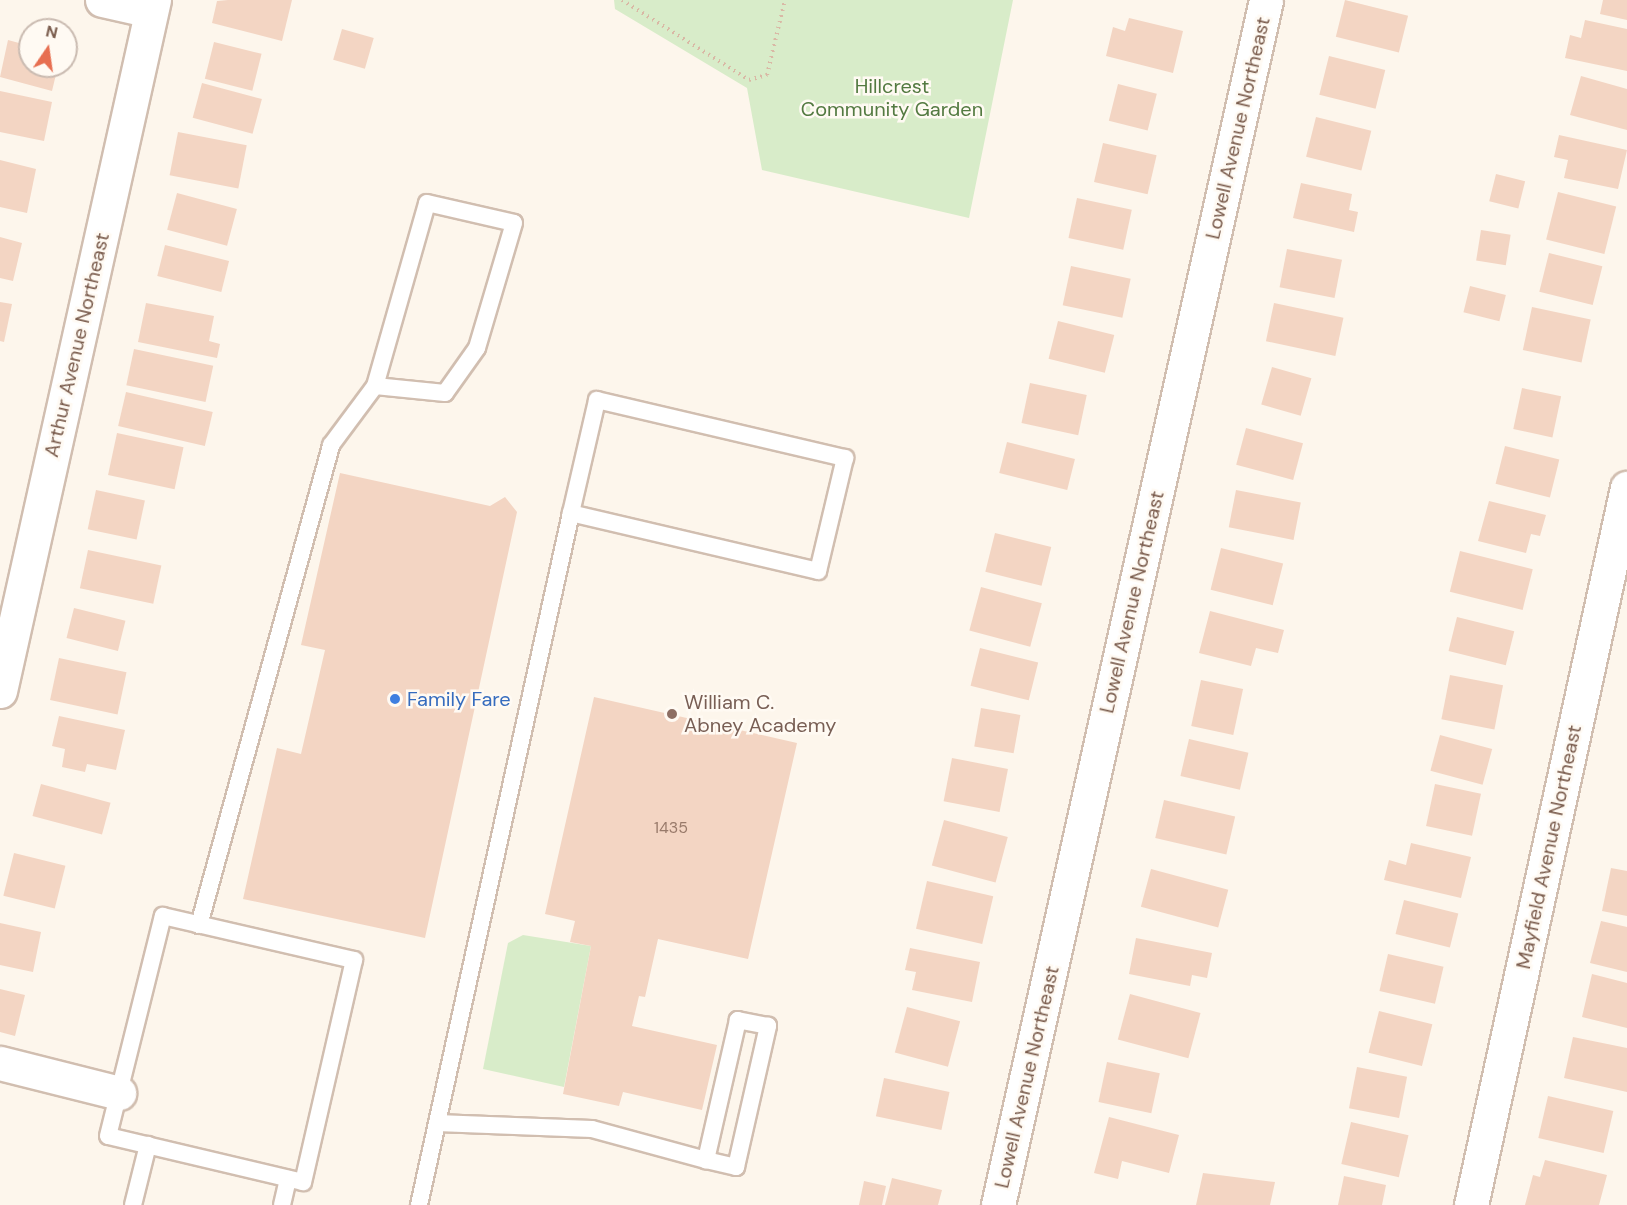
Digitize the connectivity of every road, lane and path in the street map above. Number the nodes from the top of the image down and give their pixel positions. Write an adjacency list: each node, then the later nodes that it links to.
1 (102, 0): 5 (street)
2 (622, 0): 3 (path)
3 (785, 0)
4 (1266, 0): 20 (street, Lowell Avenue Northeast)
5 (153, 6): 9 (street, Arthur Avenue Northeast)
6 (375, 386): 6 (lane); 10 (lane)
7 (1627, 488): 21 (street, Mayfield Avenue Northeast)
8 (571, 513): 8 (lane); 13 (lane)
9 (0, 690)
10 (200, 925): 12 (lane); 16 (lane)
11 (0, 1064): 12 (street)
12 (119, 1093): 14 (lane)
13 (437, 1123): 15 (lane); 19 (lane)
14 (148, 1145): 16 (lane); 17 (lane)
15 (706, 1160): 15 (lane)
16 (288, 1179): 18 (lane)
17 (133, 1205)
18 (282, 1205)
19 (419, 1205)
20 (998, 1205)
21 (1471, 1205)

